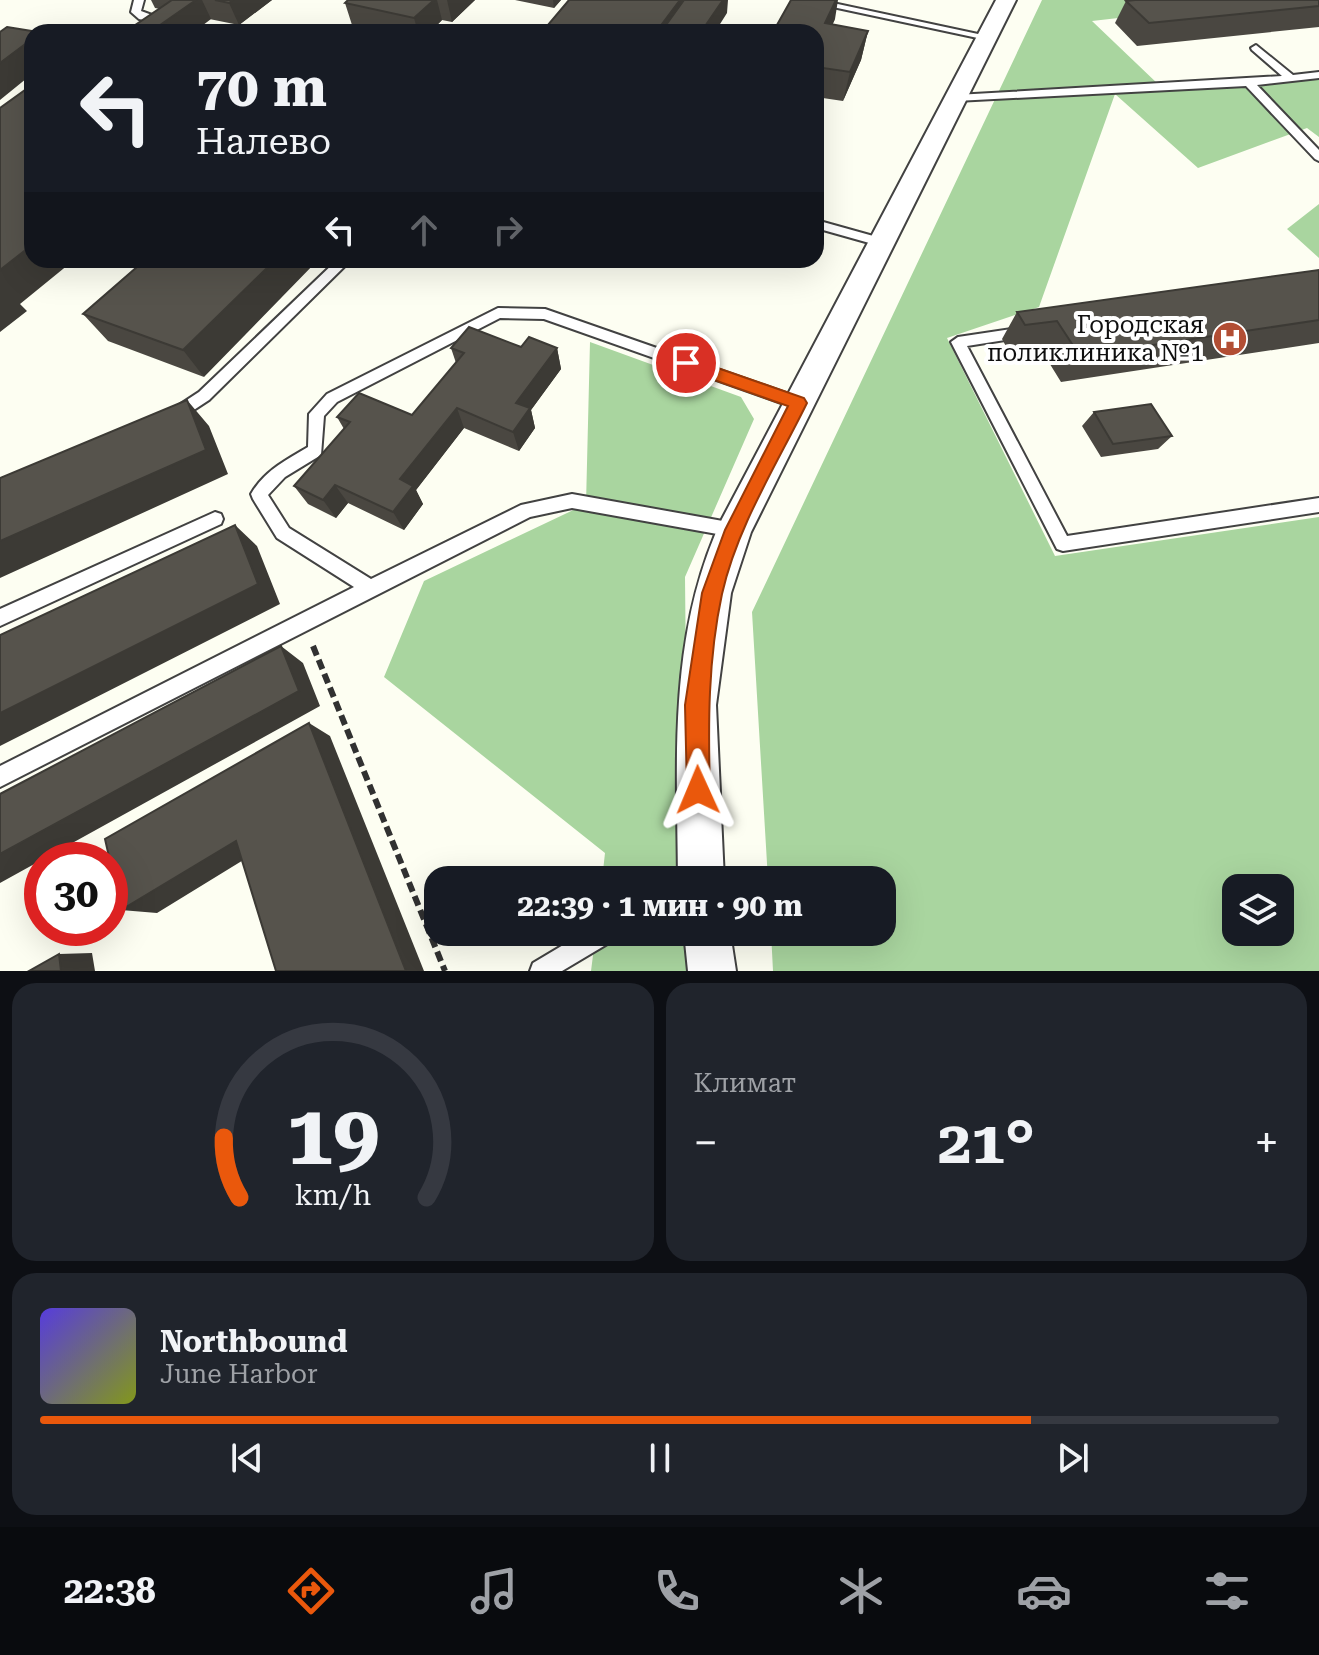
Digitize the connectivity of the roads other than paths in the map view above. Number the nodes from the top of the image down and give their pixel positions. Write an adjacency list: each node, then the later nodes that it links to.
1 (139, 0): 5 (lane)
2 (805, 0): 7 (lane)
3 (1006, 0): 7 (street)
4 (178, 15): 5 (lane)
5 (167, 22): 6 (lane)
6 (164, 24)
7 (987, 37): 12 (street)
8 (1256, 48): 10 (lane)
9 (1319, 75): 10 (lane)
10 (1290, 78): 11 (lane)
11 (1249, 83): 12 (lane); 13 (lane)
12 (956, 98): 15 (street)
13 (1319, 157)
14 (824, 226): 15 (lane)
15 (880, 242): 18 (street)
16 (337, 268): 19 (lane)
17 (1036, 331): 20 (lane)
18 (798, 403): 22 (street); 23 (lane)
19 (156, 425)
20 (1319, 505)
21 (215, 519): 24 (lane)
22 (734, 530): 23 (lane); 26 (street)
23 (370, 588): 25 (lane)
24 (0, 618)
25 (0, 777)
26 (698, 866)
27 (583, 946): 29 (lane)
28 (709, 946): 30 (street)
29 (541, 971)
30 (712, 971)

